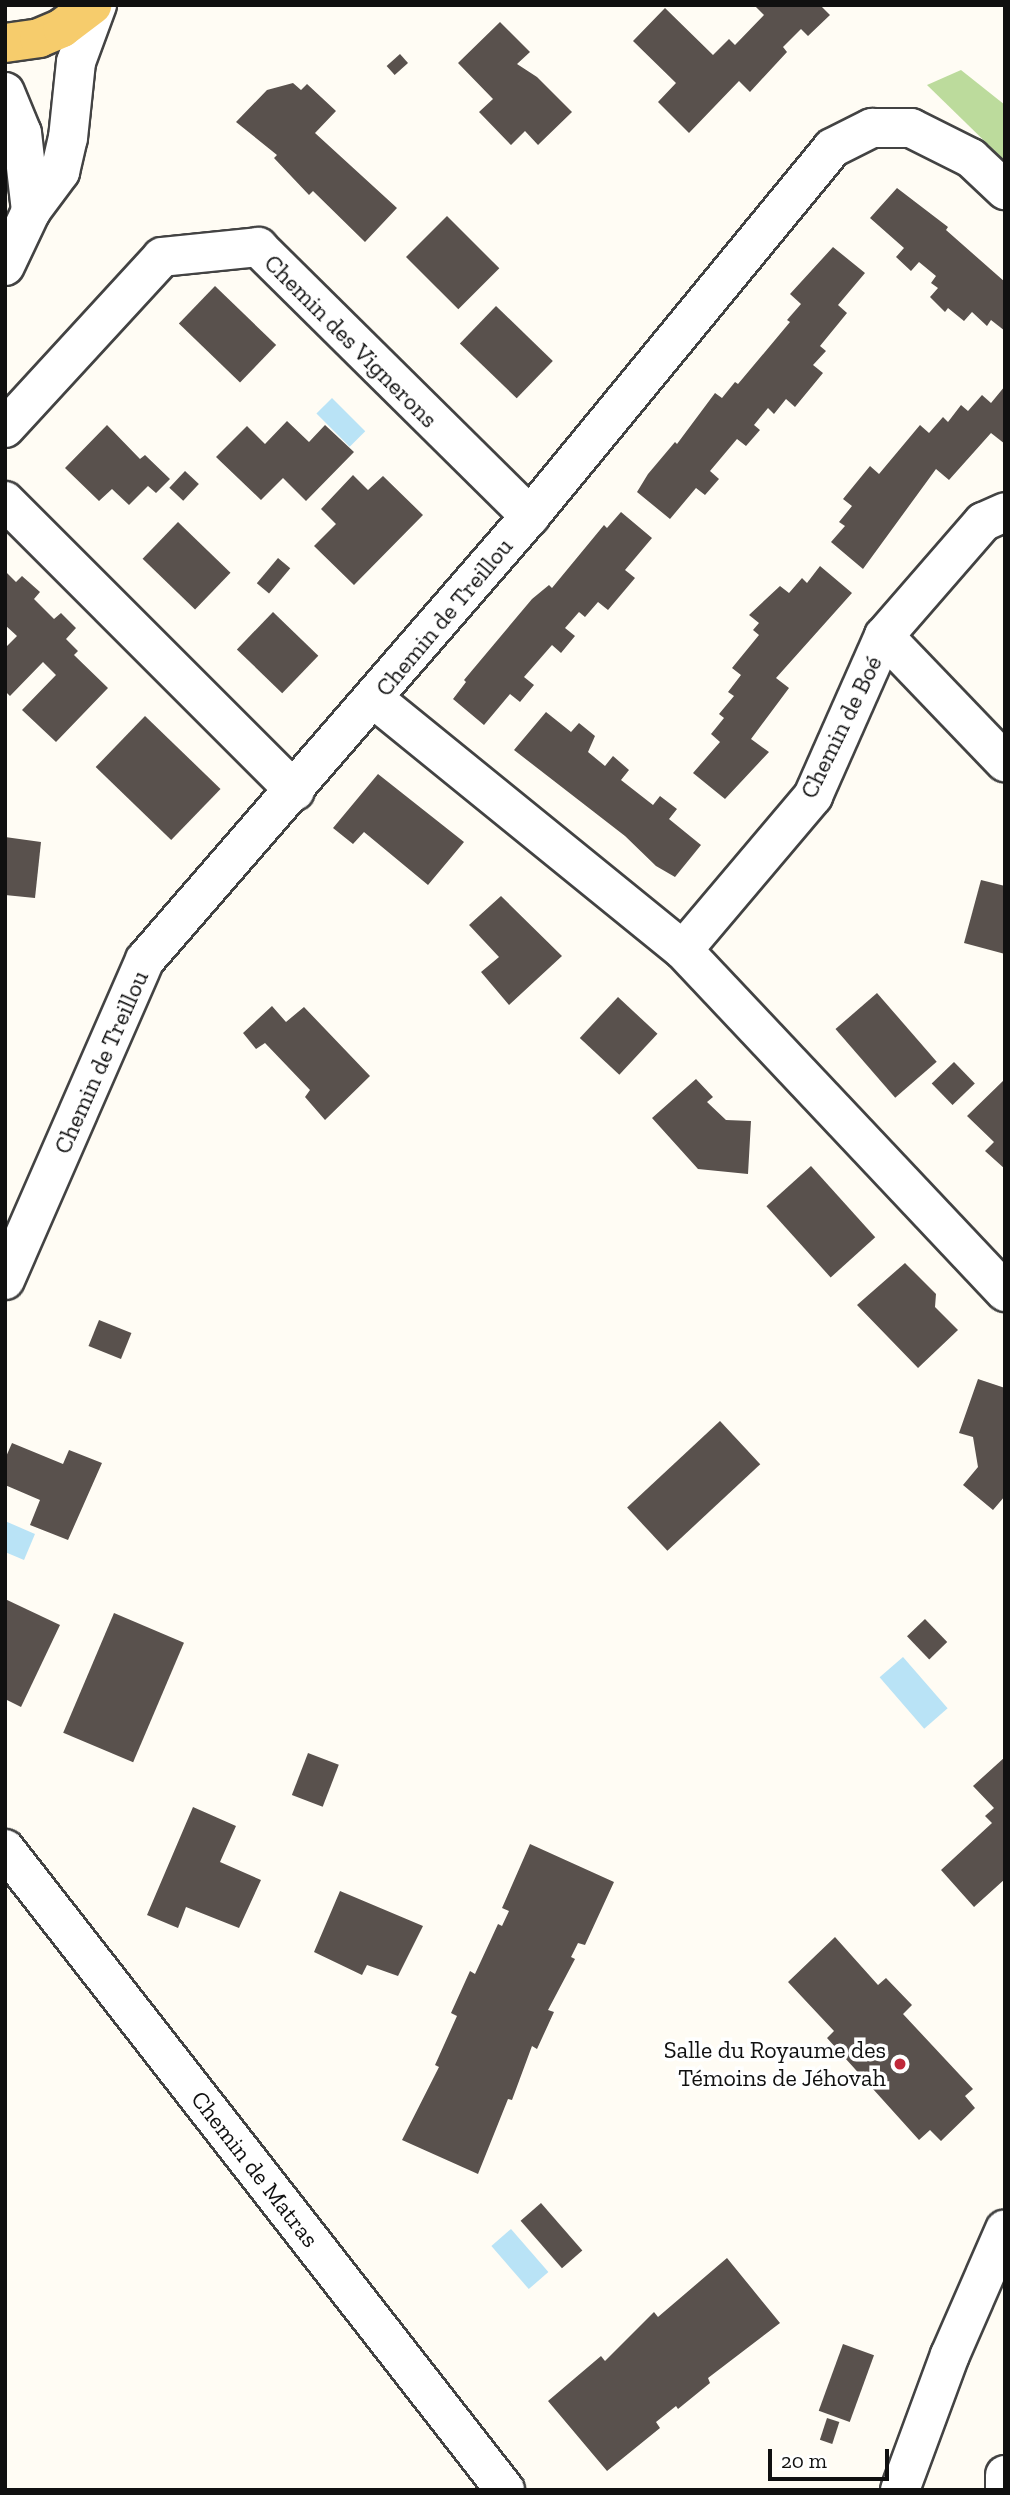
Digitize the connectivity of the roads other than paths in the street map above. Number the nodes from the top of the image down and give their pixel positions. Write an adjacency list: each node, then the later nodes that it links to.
1 (95, 5): 2 (main road); 5 (street)
2 (5, 43)
3 (5, 92): 5 (street)
4 (1005, 190): 10 (street, Chemin de Treillou)
5 (31, 211): 6 (street)
6 (5, 266)
7 (5, 429): 10 (street, Chemin des Vignerons)
8 (5, 501): 14 (street)
9 (1005, 512): 11 (street, Chemin de Boé)
10 (530, 516): 12 (street, Chemin de Treillou)
11 (884, 636): 13 (street); 15 (street, Chemin de Boé)
12 (374, 699): 14 (street, Chemin de Treillou); 15 (street)
13 (1005, 762)
14 (295, 791): 16 (street, Chemin de Treillou)
15 (682, 950): 17 (street)
16 (5, 1280)
17 (1005, 1292)
18 (5, 1849): 21 (street, Chemin de Matras)
19 (1005, 2229): 22 (street)
20 (1005, 2475): 23 (street)
21 (505, 2490)
22 (900, 2490)
23 (1005, 2490)

